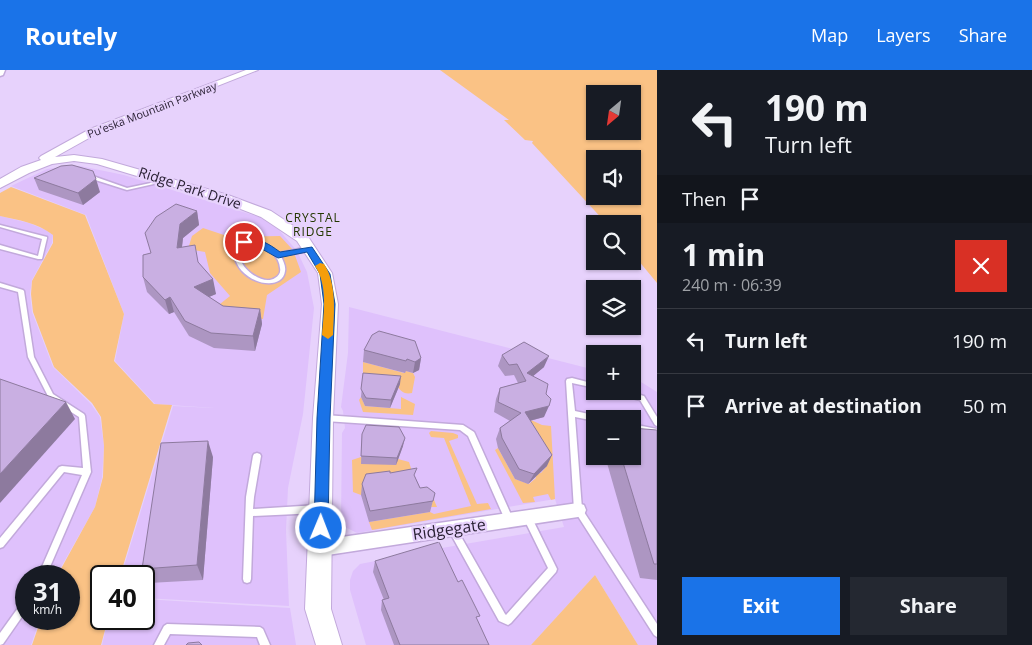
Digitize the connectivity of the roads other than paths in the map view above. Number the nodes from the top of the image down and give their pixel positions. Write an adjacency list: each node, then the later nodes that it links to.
1 (254, 70): 2 (street, Pu'eska Mountain Parkway)
2 (25, 170): 4 (street, Ridge Park Drive); 5 (street)
3 (82, 175): 4 (lane)
4 (166, 181): 8 (street, Ridge Park Drive)
5 (0, 184)
6 (0, 226): 7 (lane)
7 (0, 247)
8 (309, 249): 9 (lane); 15 (street, Ridge Park Drive)
9 (278, 255): 9 (lane)
10 (0, 285): 20 (lane)
11 (586, 384): 13 (lane)
12 (641, 398): 16 (lane)
13 (571, 413): 14 (lane); 22 (lane)
14 (586, 416)
15 (323, 418): 21 (street, Ridge Park Drive); 25 (lane)
16 (657, 423)
17 (641, 429): 18 (lane)
18 (657, 432)
19 (257, 456): 23 (lane)
20 (87, 472): 27 (lane); 29 (lane)
21 (321, 508): 23 (lane); 28 (street, Ridge Park Drive)
22 (578, 510): 24 (street, Ridgegate); 32 (lane)
23 (250, 513): 30 (lane)
24 (528, 518): 25 (street, Ridgegate); 26 (lane)
25 (510, 520): 26 (street, Ridgegate)
26 (452, 529): 28 (street, Ridgegate)
27 (0, 544)
28 (321, 548): 36 (street, Ridge Park Drive)
29 (47, 565)
30 (247, 579)
31 (15, 620): 33 (lane)
32 (657, 632)
33 (0, 641)
34 (159, 645): 35 (lane)
35 (264, 645)
36 (329, 645)

